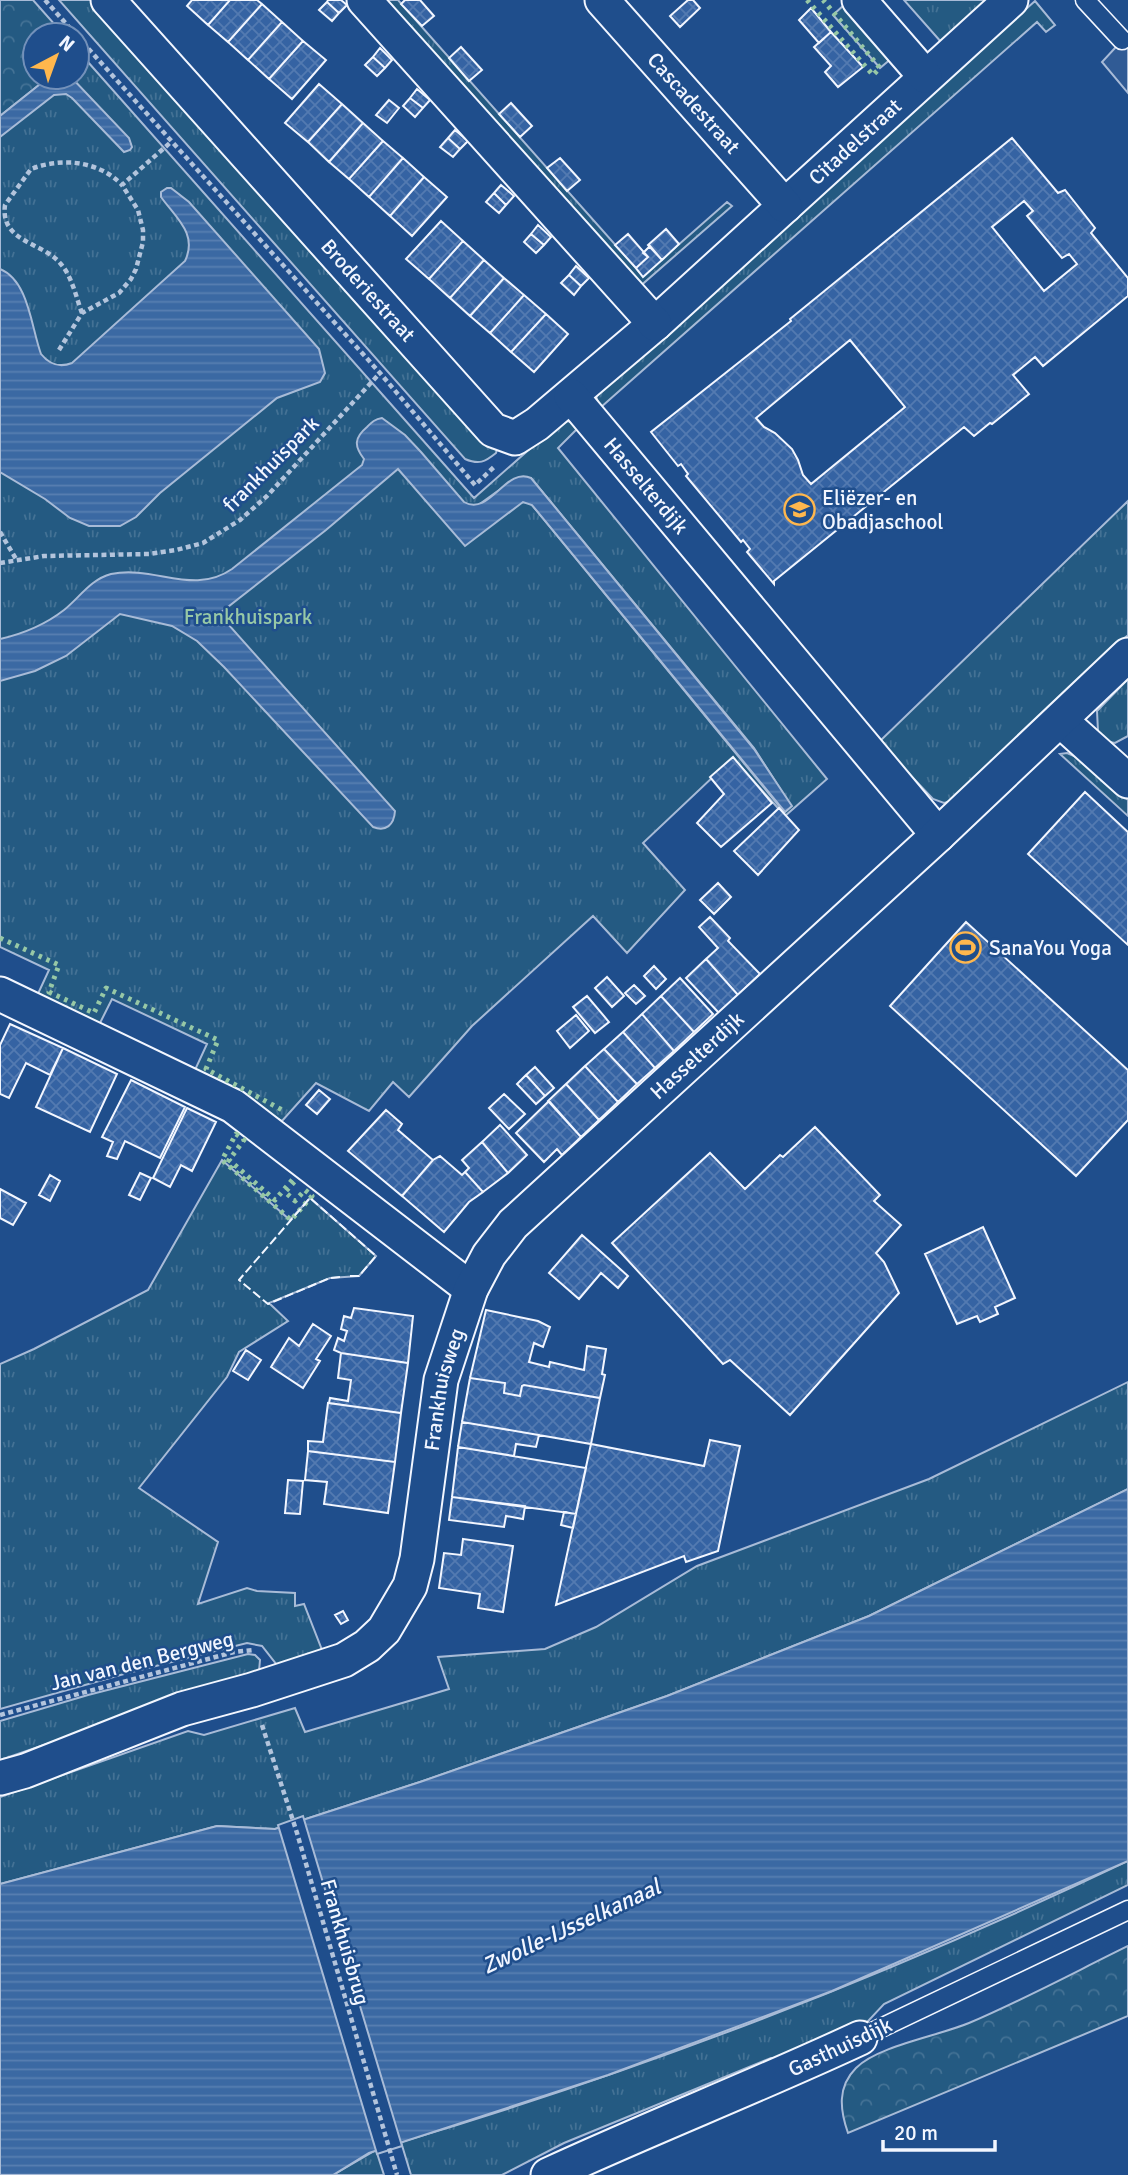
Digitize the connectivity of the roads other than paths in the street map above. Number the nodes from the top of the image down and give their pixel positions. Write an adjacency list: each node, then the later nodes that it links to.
1 (108, 0): 11 (street, Broderiestraat)
2 (364, 0): 10 (street)
3 (602, 0): 9 (street, Cascadestraat)
4 (859, 0): 8 (street)
5 (1011, 0): 8 (street, Citadelstraat)
6 (1085, 0): 7 (lane)
7 (1122, 40)
8 (925, 76): 9 (street, Citadelstraat)
9 (785, 206): 10 (street)
10 (655, 324): 11 (street)
11 (571, 396): 15 (street, Hasselterdijk)
12 (1128, 655): 13 (street, Hasselterdijk)
13 (1060, 720): 14 (street); 15 (street, Hasselterdijk)
14 (1123, 766)
15 (938, 835): 17 (street, Hasselterdijk)
16 (0, 994): 17 (street)
17 (471, 1289): 18 (street, Frankhuisweg)
18 (0, 1778)
19 (1128, 1910): 20 (lane, Gasthuisdijk)
20 (860, 2038): 21 (street, Gasthuisdijk)
21 (548, 2175)

